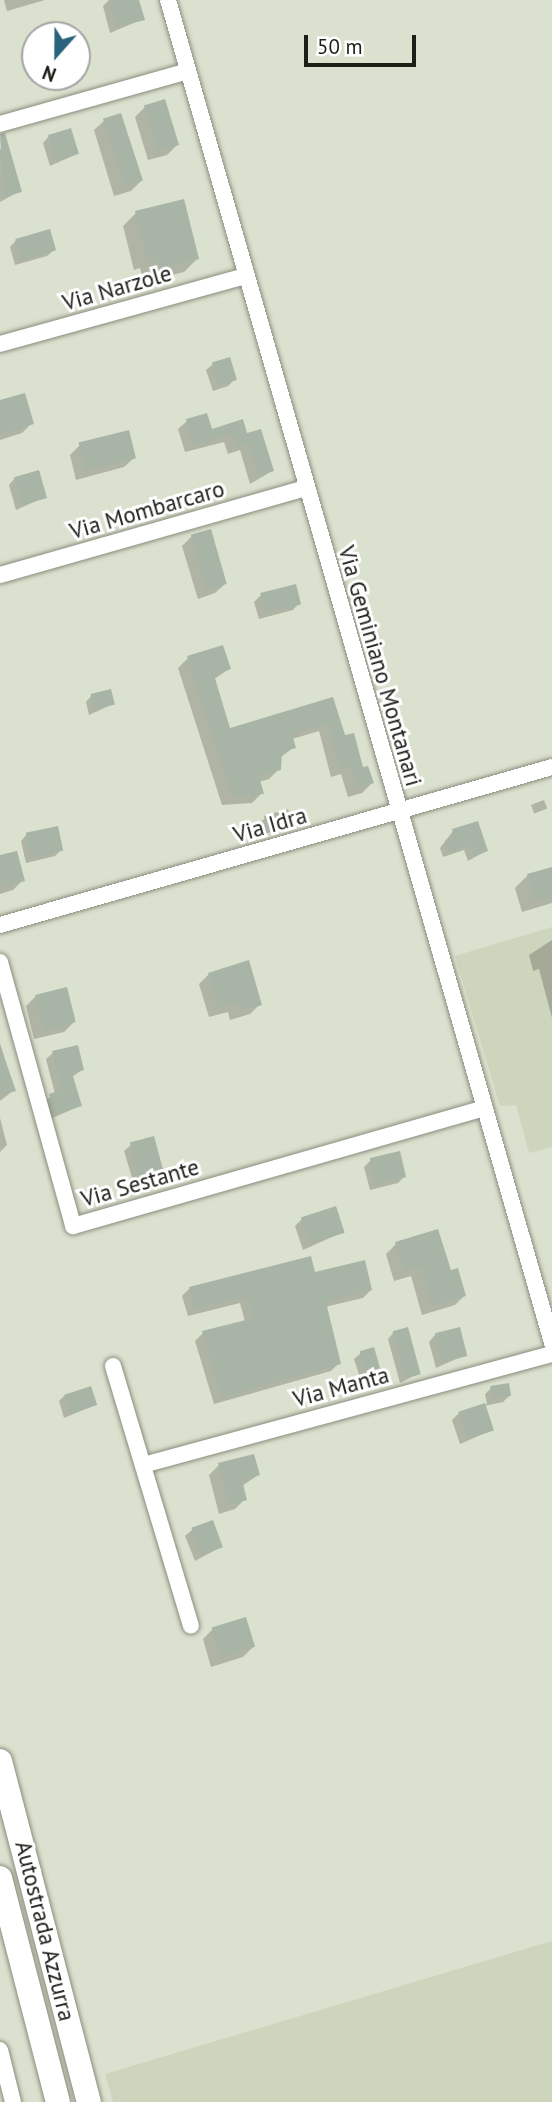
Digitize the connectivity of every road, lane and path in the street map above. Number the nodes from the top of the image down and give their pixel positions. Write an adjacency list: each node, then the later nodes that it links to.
1 (168, 0): 2 (street, Via Geminiano Montanari)
2 (188, 71): 3 (street); 4 (street, Via Geminiano Montanari)
3 (0, 124)
4 (246, 276): 5 (street, Via Narzole); 6 (street, Via Geminiano Montanari)
5 (0, 344)
6 (306, 488): 7 (street, Via Mombarcaro); 9 (street, Via Geminiano Montanari)
7 (0, 575)
8 (552, 767): 9 (street, Via Idra)
9 (398, 811): 10 (street, Via Idra); 12 (street, Via Geminiano Montanari)
10 (0, 925)
11 (0, 962): 12 (street, Via Sestante)
12 (484, 1108): 13 (street, Via Geminiano Montanari)
13 (552, 1343)
14 (552, 1353): 16 (street, Via Manta)
15 (113, 1366): 16 (street)
16 (143, 1465): 17 (street)
17 (191, 1626)
18 (0, 1761): 23 (highway, Autostrada Azzurra)
19 (0, 1878): 22 (highway, Autostrada Azzurra)
20 (0, 2050): 21 (street)
21 (13, 2102)
22 (58, 2102)
23 (89, 2102)

